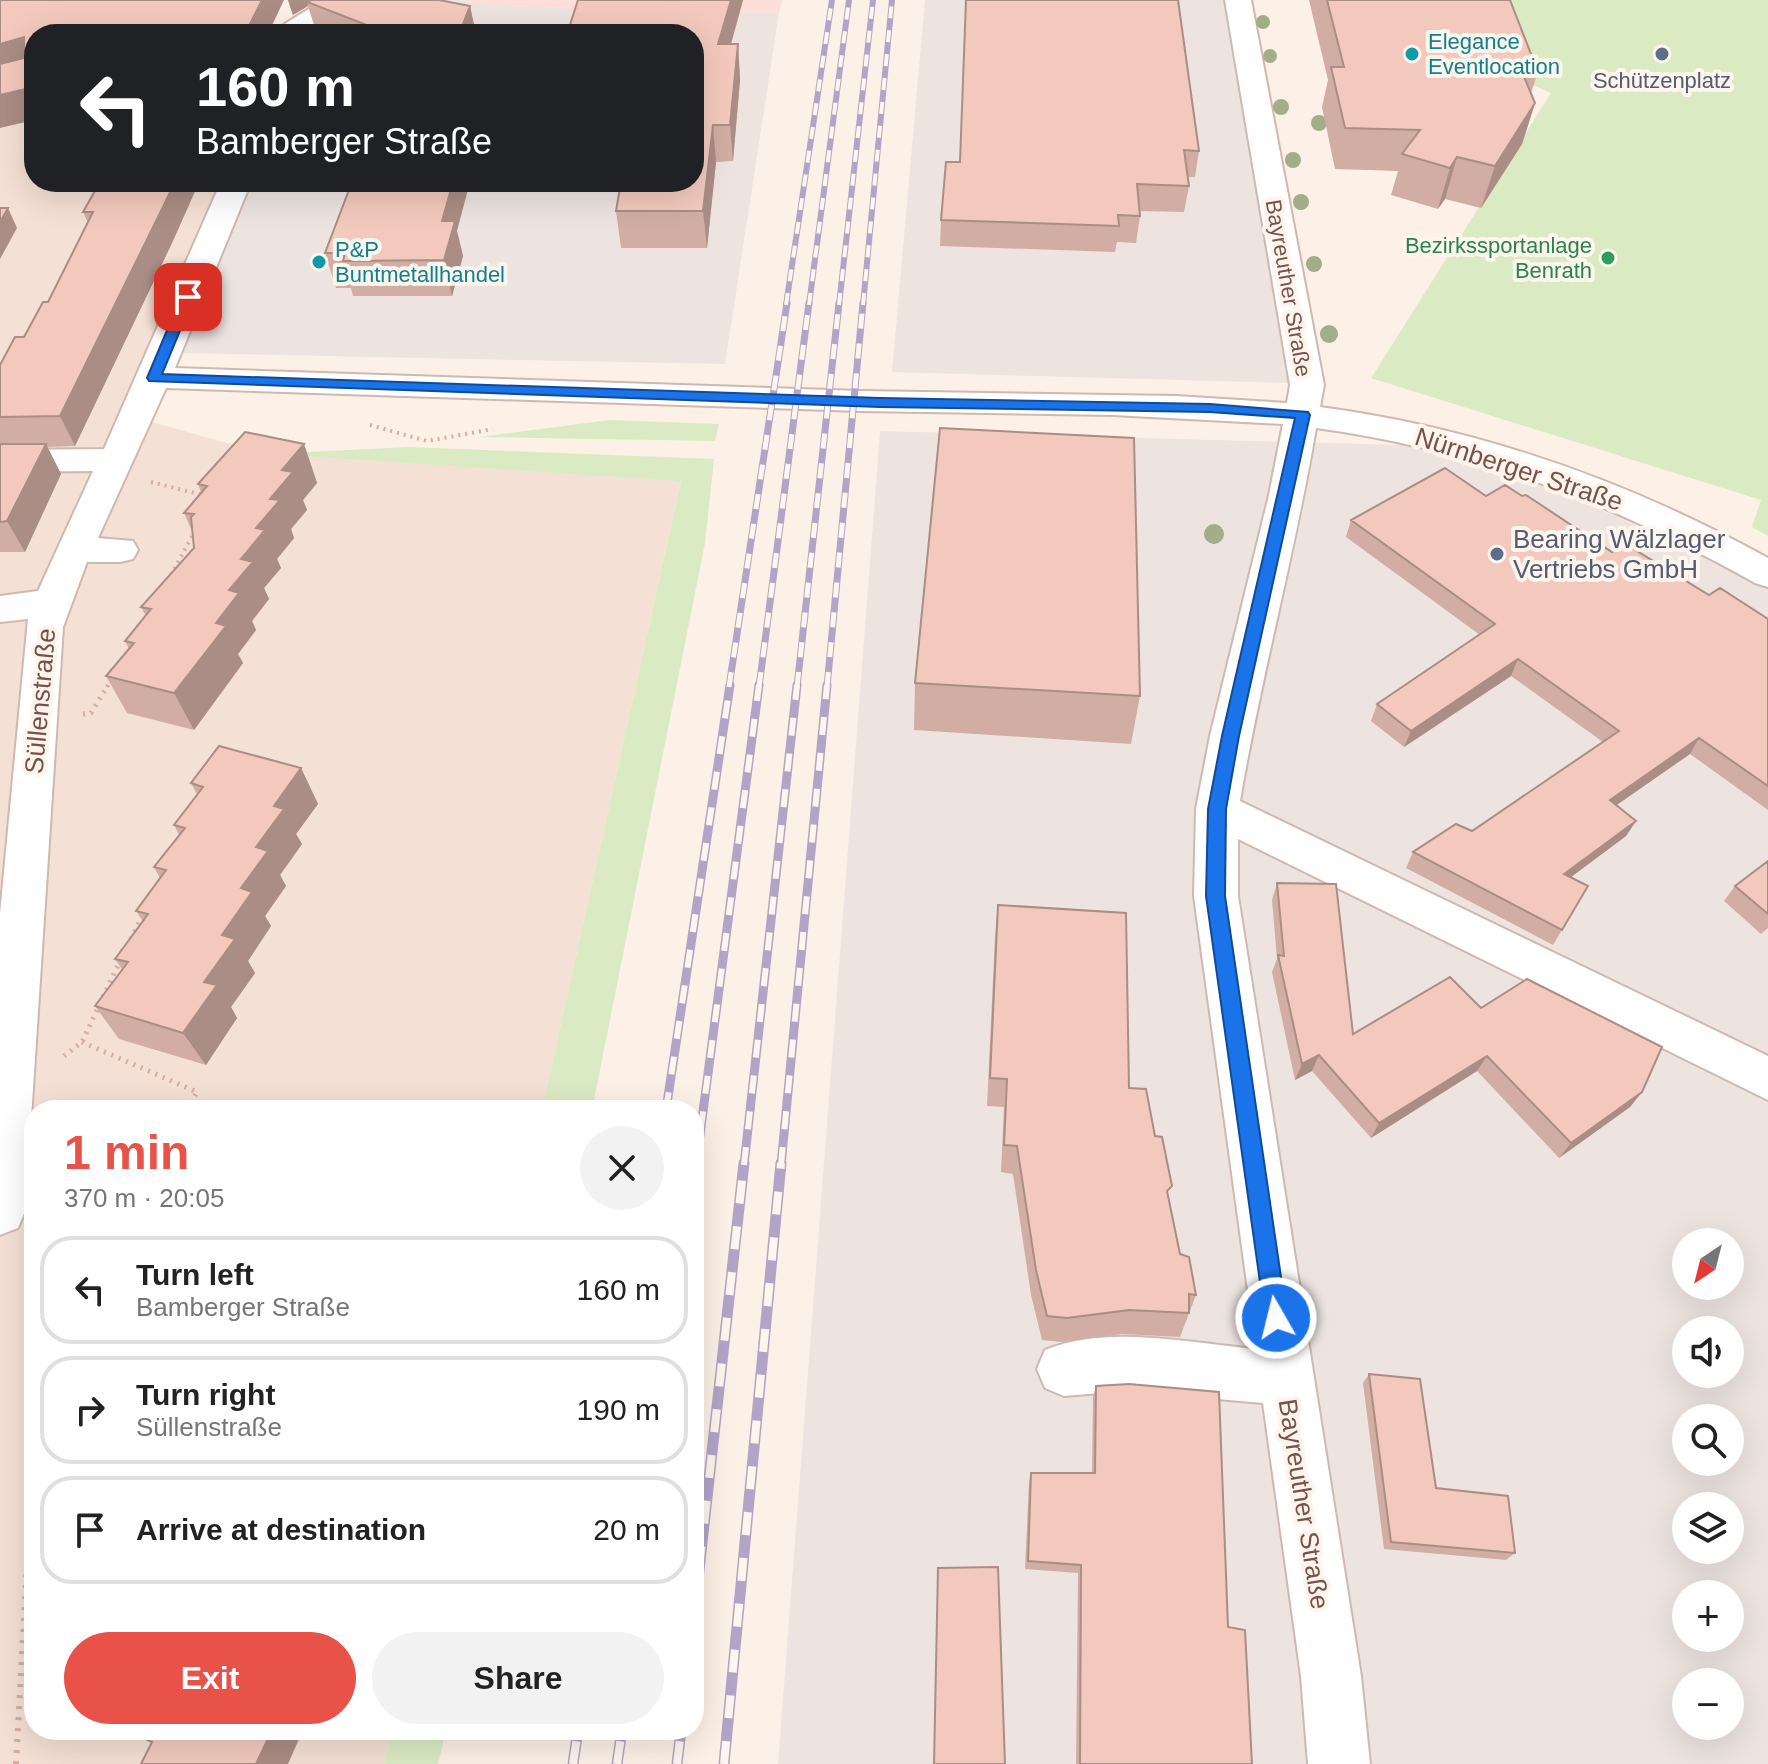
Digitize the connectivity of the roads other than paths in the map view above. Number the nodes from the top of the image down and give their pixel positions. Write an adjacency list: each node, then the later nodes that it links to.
1 (340, 0): 3 (street)
2 (1238, 0): 6 (street, Bayreuther Straße)
3 (307, 24)
4 (232, 192): 5 (street, Süllenstraße)
5 (154, 378): 6 (street, Nürnberger Straße); 8 (street, Süllenstraße)
6 (1303, 415): 11 (street, Nürnberger Straße); 14 (street, Bayreuther Straße)
7 (0, 461): 8 (street)
8 (132, 470): 9 (street, Süllenstraße)
9 (74, 550): 10 (street); 12 (street, Süllenstraße)
10 (120, 550)
11 (1768, 574)
12 (53, 602): 13 (street); 16 (street, Süllenstraße)
13 (0, 609)
14 (1217, 809): 15 (street); 18 (street, Bayreuther Straße)
15 (1768, 1079)
16 (0, 1211)
17 (1064, 1369): 18 (street)
18 (1285, 1378): 19 (street, Bayreuther Straße)
19 (1339, 1764)

